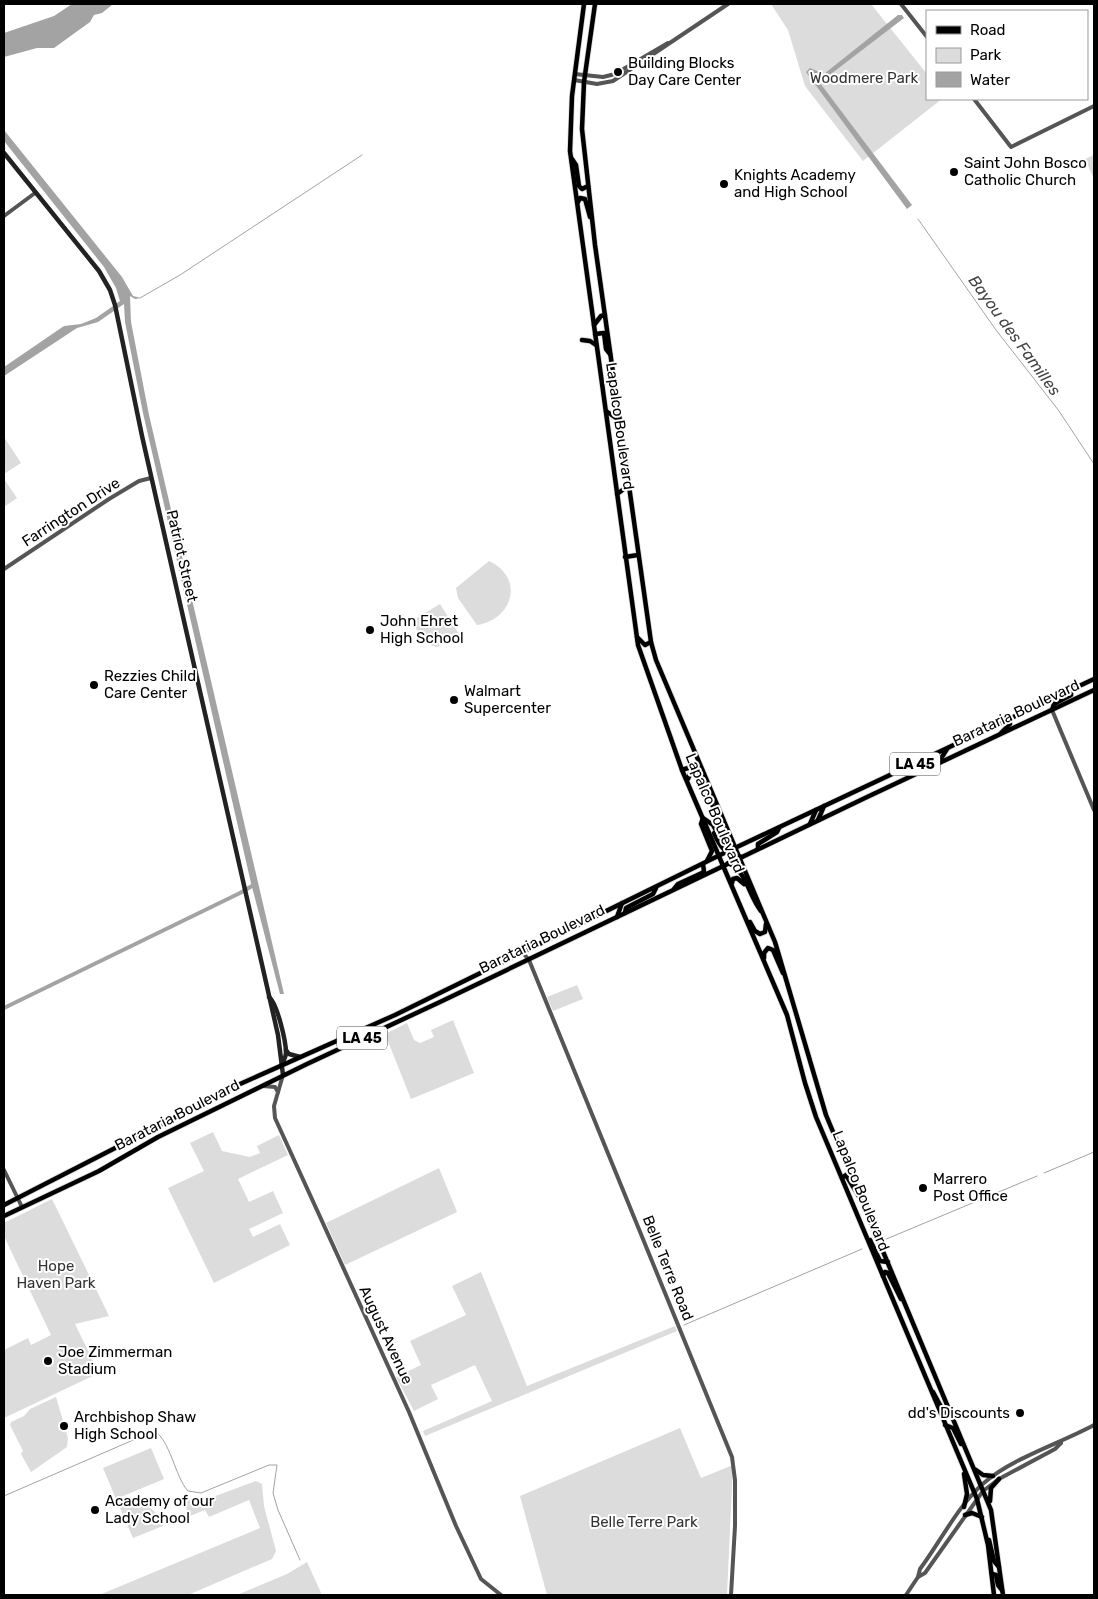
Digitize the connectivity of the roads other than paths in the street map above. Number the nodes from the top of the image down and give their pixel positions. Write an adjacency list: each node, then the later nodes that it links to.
1 (584, 4): 7 (main road, Lapalco Boulevard)
2 (593, 4): 8 (main road, Lapalco Boulevard)
3 (728, 4): 6 (street)
4 (901, 4): 5 (street)
5 (926, 36)
6 (670, 42): 8 (street); 10 (street)
7 (575, 74): 8 (street); 9 (main road, Lapalco Boulevard)
8 (585, 75): 10 (main road, Lapalco Boulevard)
9 (574, 80): 10 (street); 14 (main road, Lapalco Boulevard)
10 (584, 82): 15 (main road, Lapalco Boulevard)
11 (975, 100): 12 (street)
12 (1094, 106)
13 (4, 153): 16 (main road, Patriot Street)
14 (571, 158): 15 (main road); 17 (main road, Lapalco Boulevard)
15 (588, 186): 19 (main road, Lapalco Boulevard)
16 (35, 193): 18 (street); 32 (main road, Patriot Street)
17 (577, 204): 19 (main road); 21 (main road, Lapalco Boulevard)
18 (4, 216)
19 (592, 223): 20 (main road, Lapalco Boulevard)
20 (605, 315): 21 (main road); 25 (main road, Lapalco Boulevard)
21 (594, 325): 22 (main road, Lapalco Boulevard)
22 (595, 334): 24 (main road, Lapalco Boulevard); 25 (main road)
23 (582, 340): 24 (main road)
24 (596, 345): 27 (main road, Lapalco Boulevard)
25 (610, 355): 26 (main road, Lapalco Boulevard)
26 (617, 403): 27 (main road); 29 (main road, Lapalco Boulevard)
27 (605, 405): 28 (main road, Lapalco Boulevard)
28 (606, 411): 29 (main road); 31 (main road, Lapalco Boulevard)
29 (619, 420): 30 (main road, Lapalco Boulevard)
30 (622, 442): 31 (main road); 33 (main road, Lapalco Boulevard)
31 (610, 444): 34 (main road, Lapalco Boulevard)
32 (151, 478): 39 (street, Farrington Drive); 93 (main road, Patriot Street)
33 (628, 486): 34 (main road); 35 (main road, Lapalco Boulevard)
34 (617, 494): 36 (main road, Lapalco Boulevard)
35 (635, 533): 36 (main road); 37 (main road, Lapalco Boulevard)
36 (622, 536): 38 (main road, Lapalco Boulevard)
37 (638, 555): 38 (main road); 41 (main road, Lapalco Boulevard)
38 (625, 557): 40 (main road, Lapalco Boulevard)
39 (4, 569)
40 (637, 636): 41 (main road); 51 (main road, Lapalco Boulevard)
41 (651, 642): 63 (main road, Lapalco Boulevard)
42 (1094, 679): 43 (main road, Barataria Boulevard / LA 45)
43 (1071, 690): 45 (main road); 46 (main road, Barataria Boulevard / LA 45)
44 (1094, 690): 45 (main road, Barataria Boulevard / LA 45)
45 (1052, 710): 47 (main road, Barataria Boulevard / LA 45); 61 (street)
46 (1009, 719): 47 (main road); 48 (main road, Barataria Boulevard / LA 45)
47 (998, 736): 50 (main road, Barataria Boulevard / LA 45)
48 (948, 748): 49 (main road, Barataria Boulevard / LA 45); 50 (main road)
49 (933, 756): 52 (main road); 54 (main road, Barataria Boulevard / LA 45)
50 (937, 765): 52 (main road, Barataria Boulevard / LA 45)
51 (682, 770): 53 (main road, Lapalco Boulevard); 56 (main road)
52 (921, 772): 57 (main road, Barataria Boulevard / LA 45)
53 (688, 782): 56 (main road); 62 (main road, Lapalco Boulevard)
54 (870, 785): 55 (main road, Barataria Boulevard / LA 45); 57 (main road)
55 (861, 789): 58 (main road); 59 (main road, Barataria Boulevard / LA 45)
56 (709, 797): 63 (main road)
57 (865, 798): 58 (main road, Barataria Boulevard / LA 45)
58 (855, 802): 64 (main road, Barataria Boulevard / LA 45)
59 (824, 806): 60 (main road, Barataria Boulevard / LA 45); 64 (main road)
60 (816, 810): 66 (main road); 67 (main road, Barataria Boulevard / LA 45)
61 (1094, 810)
62 (703, 818): 65 (main road); 71 (main road, Lapalco Boulevard); 73 (main road)
63 (724, 820): 65 (main road); 68 (main road, Lapalco Boulevard)
64 (818, 820): 66 (main road, Barataria Boulevard / LA 45)
65 (710, 822): 70 (main road)
66 (810, 824): 69 (main road, Barataria Boulevard / LA 45)
67 (779, 828): 68 (main road, Barataria Boulevard / LA 45); 69 (main road)
68 (736, 848): 70 (main road, Barataria Boulevard / LA 45); 72 (main road, Lapalco Boulevard)
69 (758, 849): 72 (main road, Barataria Boulevard / LA 45)
70 (727, 852): 71 (main road, Barataria Boulevard / LA 45); 72 (main road)
71 (720, 857): 73 (main road, Barataria Boulevard / LA 45); 74 (main road); 75 (main road, Lapalco Boulevard)
72 (741, 857): 74 (main road, Barataria Boulevard / LA 45); 83 (main road, Lapalco Boulevard)
73 (704, 863): 78 (main road, Barataria Boulevard / LA 45); 79 (main road)
74 (729, 863): 75 (main road, Barataria Boulevard / LA 45); 77 (main road)
75 (724, 866): 76 (main road, Lapalco Boulevard); 79 (main road, Barataria Boulevard / LA 45)
76 (732, 885): 77 (main road); 81 (main road, Lapalco Boulevard)
77 (747, 887): 83 (main road)
78 (656, 888): 80 (main road, Barataria Boulevard / LA 45); 82 (main road)
79 (673, 890): 82 (main road, Barataria Boulevard / LA 45)
80 (622, 903): 84 (main road); 86 (main road, Barataria Boulevard / LA 45)
81 (741, 906): 85 (main road); 89 (main road, Lapalco Boulevard)
82 (626, 913): 84 (main road, Barataria Boulevard / LA 45)
83 (764, 914): 85 (main road, Lapalco Boulevard)
84 (617, 917): 88 (main road, Barataria Boulevard / LA 45)
85 (766, 920): 90 (main road, Lapalco Boulevard)
86 (529, 950): 87 (main road, Barataria Boulevard / LA 45); 88 (street)
87 (523, 953): 88 (street); 91 (main road, Barataria Boulevard / LA 45)
88 (529, 960): 94 (main road, Barataria Boulevard / LA 45); 137 (street, Belle Terre Road)
89 (764, 962): 90 (main road); 103 (main road, Lapalco Boulevard)
90 (787, 980): 105 (main road, Lapalco Boulevard)
91 (455, 986): 92 (main road, Barataria Boulevard / LA 45); 94 (main road)
92 (447, 989): 95 (main road); 97 (main road, Barataria Boulevard / LA 45)
93 (269, 996): 96 (main road, Patriot Street); 98 (main road, Patriot Street)
94 (448, 998): 95 (main road, Barataria Boulevard / LA 45)
95 (440, 1002): 99 (main road, Barataria Boulevard / LA 45)
96 (285, 1048): 97 (main road); 98 (main road, Patriot Street)
97 (300, 1057): 98 (main road, Barataria Boulevard / LA 45)
98 (282, 1066): 99 (main road, Patriot Street); 104 (main road, Barataria Boulevard / LA 45)
99 (283, 1075): 100 (main road, Barataria Boulevard / LA 45); 101 (street, August Avenue)
100 (262, 1086): 101 (street); 107 (main road, Barataria Boulevard / LA 45)
101 (278, 1092): 136 (street, August Avenue)
102 (4, 1170): 104 (street)
103 (842, 1178): 105 (main road); 109 (main road, Lapalco Boulevard)
104 (17, 1198): 106 (main road, Barataria Boulevard / LA 45); 107 (street)
105 (863, 1203): 110 (main road, Lapalco Boulevard)
106 (4, 1205)
107 (22, 1208): 108 (main road, Barataria Boulevard / LA 45)
108 (4, 1216)
109 (863, 1228): 110 (main road); 111 (main road, Lapalco Boulevard)
110 (888, 1262): 112 (main road, Lapalco Boulevard)
111 (882, 1277): 112 (main road); 113 (main road, Lapalco Boulevard)
112 (904, 1302): 114 (main road, Lapalco Boulevard)
113 (930, 1390): 114 (main road); 115 (main road, Lapalco Boulevard)
114 (952, 1415): 118 (main road, Lapalco Boulevard)
115 (945, 1425): 118 (main road); 120 (main road, Lapalco Boulevard)
116 (1094, 1425): 117 (street)
117 (1061, 1443): 121 (street); 122 (street)
118 (965, 1449): 119 (main road, Lapalco Boulevard)
119 (971, 1463): 121 (main road); 123 (main road, Lapalco Boulevard)
120 (964, 1470): 125 (main road, Lapalco Boulevard); 127 (main road)
121 (993, 1476): 123 (street)
122 (999, 1478): 124 (street); 128 (main road)
123 (981, 1485): 124 (main road, Lapalco Boulevard); 125 (street)
124 (983, 1491): 126 (street); 128 (main road, Lapalco Boulevard)
125 (974, 1493): 126 (main road, Lapalco Boulevard); 127 (street)
126 (977, 1499): 129 (street); 130 (main road, Lapalco Boulevard)
127 (964, 1506): 134 (street)
128 (991, 1510): 132 (main road, Lapalco Boulevard)
129 (965, 1515): 130 (main road); 134 (street)
130 (982, 1517): 131 (main road, Lapalco Boulevard)
131 (986, 1534): 132 (main road); 133 (main road, Lapalco Boulevard)
132 (999, 1567): 135 (main road, Lapalco Boulevard)
133 (992, 1574): 135 (main road); 139 (main road, Lapalco Boulevard)
134 (918, 1577): 138 (street)
135 (1003, 1593)
136 (501, 1595)
137 (731, 1595)
138 (906, 1595)
139 (994, 1595)

